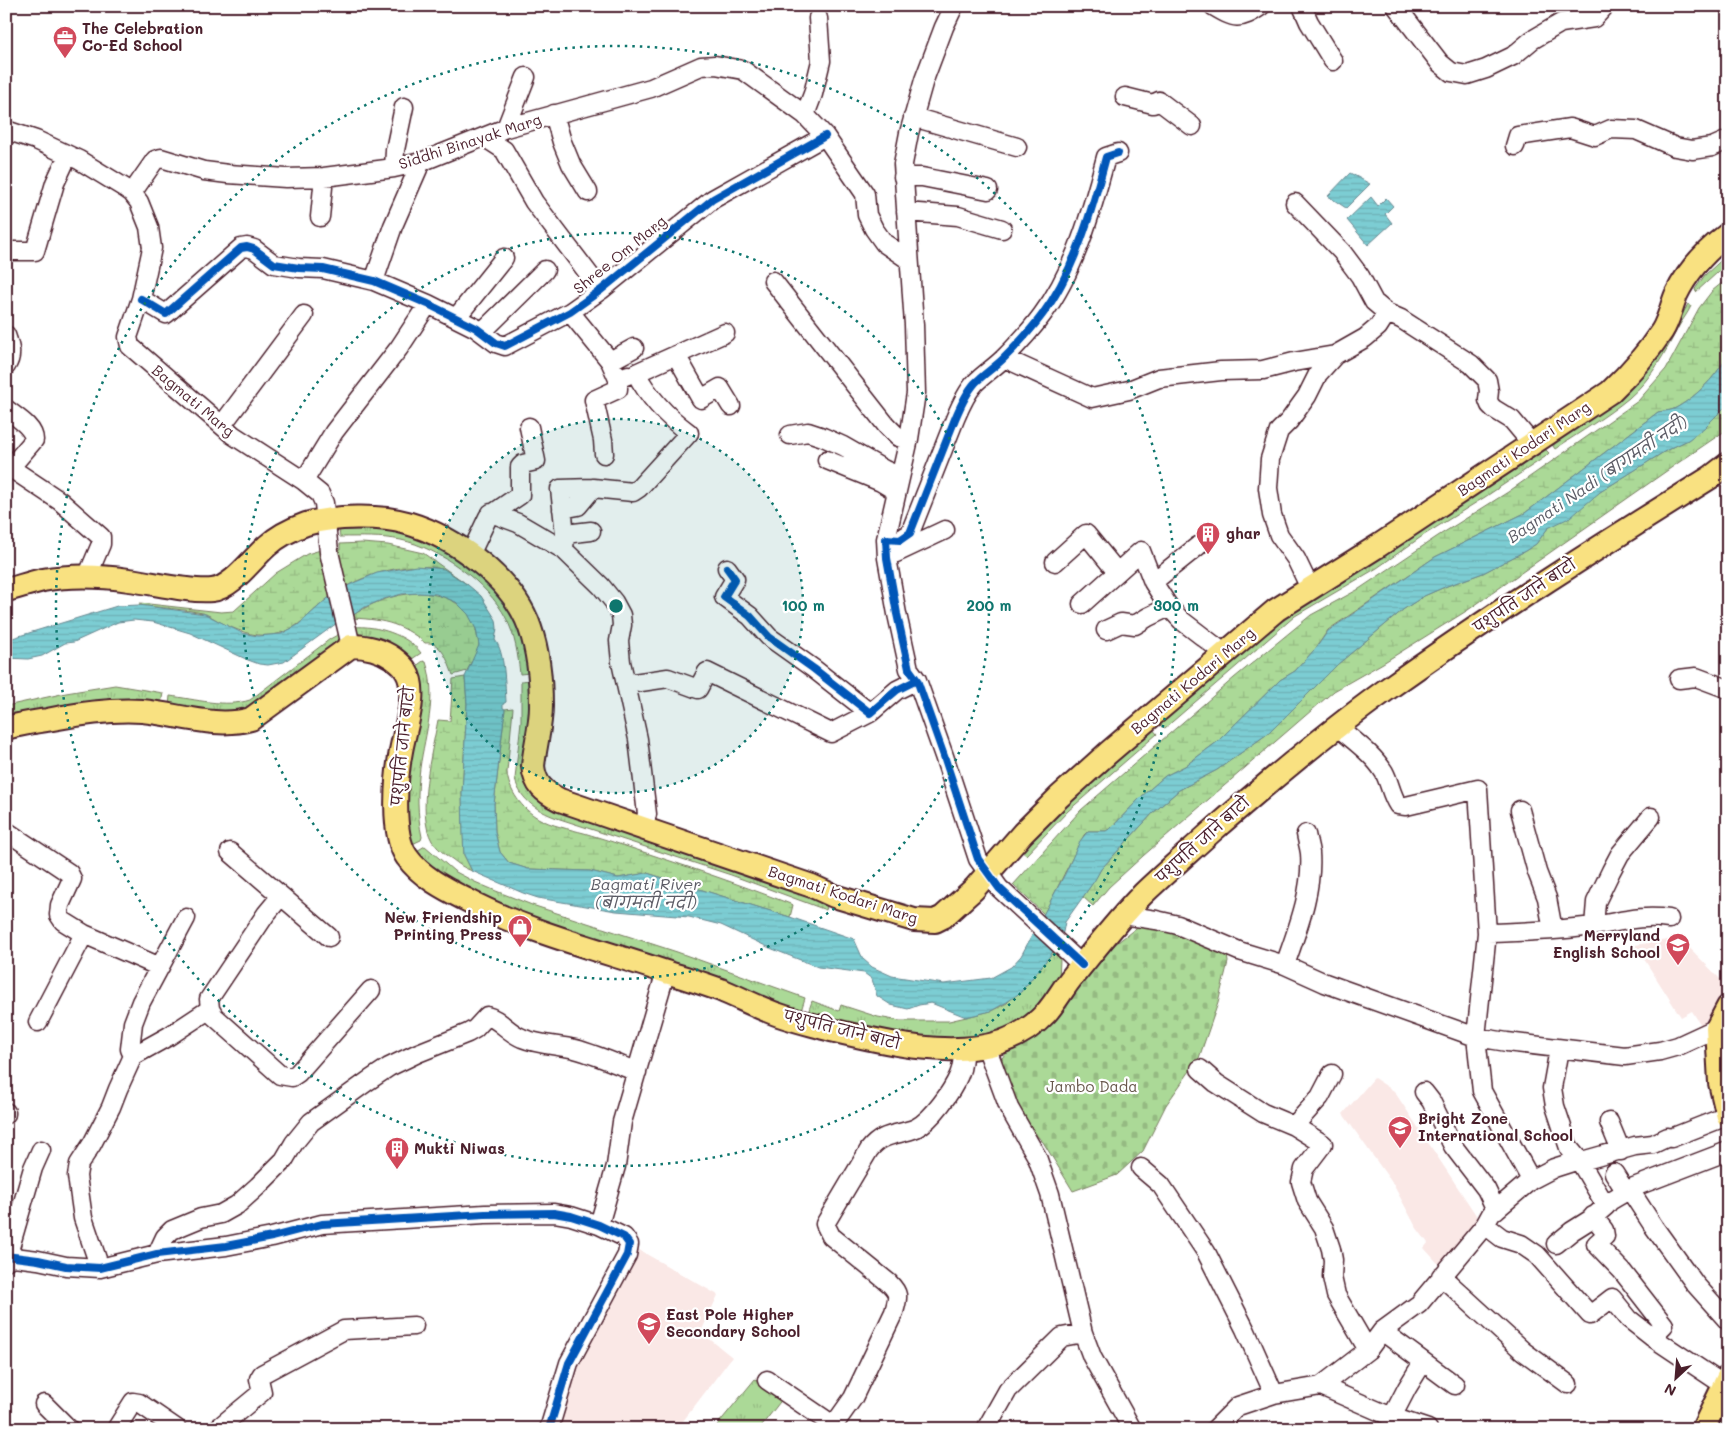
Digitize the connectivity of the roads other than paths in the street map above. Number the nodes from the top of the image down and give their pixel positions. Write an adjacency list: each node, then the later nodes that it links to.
1 (954, 6): 14 (street)
2 (1213, 6): 3 (street)
3 (1261, 6)
4 (1302, 6): 8 (street)
5 (1396, 6): 6 (street)
6 (1605, 6)
7 (818, 18): 13 (street)
8 (1333, 60)
9 (526, 77): 16 (street)
10 (1125, 97): 15 (street)
11 (404, 107): 26 (street)
12 (554, 114): 13 (street, Siddhi Binayak Marg); 16 (street, Siddhi Binayak Marg); 30 (street)
13 (805, 115): 18 (street, Siddhi Binayak Marg)
14 (913, 117): 22 (street); 28 (street)
15 (1192, 126)
16 (506, 128): 19 (street, Siddhi Binayak Marg)
17 (6, 130): 24 (street)
18 (825, 136): 39 (street, Siddhi Binayak Marg); 43 (street, Shree Om Marg)
19 (484, 137): 25 (street, Siddhi Binayak Marg); 43 (street)
20 (1728, 140): 21 (street)
21 (1515, 146)
22 (1017, 147)
23 (1118, 154): 56 (street)
24 (68, 155): 31 (street); 37 (street)
25 (421, 162): 26 (street, Siddhi Binayak Marg); 41 (street)
26 (394, 168): 27 (street, Siddhi Binayak Marg)
27 (324, 177): 31 (street, Siddhi Binayak Marg); 34 (street)
28 (902, 177): 29 (street); 33 (street)
29 (988, 190)
30 (588, 192)
31 (132, 193): 44 (street, Bagmati Marg)
32 (1296, 203): 47 (street)
33 (906, 212): 35 (street); 39 (street)
34 (320, 217)
35 (1002, 229)
36 (1728, 234): 67 (main road, Bagmati Kodari Marg)
37 (6, 251)
38 (504, 258): 49 (street)
39 (908, 260): 66 (street)
40 (545, 270): 50 (street)
41 (374, 281): 44 (street, Shree Om Marg); 45 (street, Shree Om Marg)
42 (773, 281): 66 (street)
43 (601, 290): 46 (street, Shree Om Marg)
44 (141, 299): 63 (street, Bagmati Marg)
45 (428, 304): 49 (street, Shree Om Marg); 72 (street)
46 (570, 312): 50 (street, Shree Om Marg); 57 (street)
47 (1387, 313): 55 (street); 67 (street)
48 (304, 315): 63 (street)
49 (456, 318): 50 (street, Shree Om Marg)
50 (482, 332)
51 (726, 333): 54 (street)
52 (6, 335): 58 (street)
53 (634, 348): 57 (street)
54 (676, 355): 59 (street); 61 (street)
55 (1335, 355): 56 (street); 88 (street)
56 (1004, 358): 78 (street)
57 (610, 361): 60 (street)
58 (6, 366)
59 (636, 372): 60 (street); 79 (street)
60 (618, 379): 68 (street)
61 (731, 406)
62 (6, 409): 71 (street)
63 (222, 425): 72 (street, Bagmati Marg)
64 (529, 427): 74 (street)
65 (790, 435): 73 (street)
66 (909, 440): 73 (street)
67 (1532, 444): 88 (main road, Bagmati Kodari Marg)
68 (604, 454)
69 (827, 460): 73 (street)
70 (1728, 464): 100 (main road, पशुपति जाने बाटो)
71 (8, 467): 86 (street)
72 (304, 481): 75 (street, Bagmati Marg)
73 (898, 484): 78 (street)
74 (491, 513): 79 (street); 81 (street)
75 (327, 520): 81 (main road, Bagmati Kodari Marg); 86 (main road, Bagmati Kodari Marg); 93 (street, Bagmati Marg)
76 (945, 530): 82 (street)
77 (591, 531): 79 (street)
78 (886, 540): 82 (street)
79 (564, 542): 97 (street)
80 (1198, 546): 87 (street)
81 (470, 555): 104 (main road, Bagmati Kodari Marg)
82 (887, 558): 96 (street)
83 (1055, 562): 85 (street)
84 (727, 568): 99 (street)
85 (1117, 572): 87 (street); 90 (street)
86 (87, 576): 89 (main road, Bagmati Kodari Marg)
87 (1153, 582): 91 (street)
88 (1310, 588): 94 (main road, Bagmati Kodari Marg)
89 (6, 590)
90 (1082, 604)
91 (1170, 607): 92 (street); 94 (street)
92 (1106, 630)
93 (351, 646): 101 (main road); 121 (main road, पशुपति जाने बाटो)
94 (1224, 653): 108 (main road, Bagmati Kodari Marg)
95 (1679, 679): 98 (street)
96 (917, 680): 99 (street); 108 (street)
97 (627, 684): 99 (street); 104 (street)
98 (1728, 689)
99 (870, 713)
100 (1338, 727): 110 (main road, पशुपति जाने बाटो); 115 (street)
101 (8, 731)
102 (1520, 810): 114 (street)
103 (1651, 817): 113 (street)
104 (643, 830): 108 (main road, Bagmati Kodari Marg)
105 (6, 831): 116 (street)
106 (1306, 834): 119 (street)
107 (230, 852): 109 (street)
108 (994, 881): 118 (street)
109 (281, 896): 117 (street); 124 (street)
110 (1123, 916): 118 (main road, पशुपति जाने बाटो); 119 (street)
111 (186, 918): 120 (street)
112 (1669, 919): 113 (street)
113 (1594, 926): 114 (street)
114 (1553, 930): 115 (street)
115 (1487, 933): 127 (street)
116 (84, 934): 120 (street); 125 (street)
117 (329, 937)
118 (1074, 958): 128 (main road, पशुपति जाने बाटो)
119 (1285, 965): 127 (street)
120 (160, 967): 131 (street)
121 (666, 972): 129 (main road, पशुपति जाने बाटो); 133 (street)
122 (371, 990): 124 (street)
123 (1728, 1006): 126 (main road)
124 (210, 1009): 131 (street)
125 (38, 1022)
126 (1717, 1028): 130 (street); 136 (main road)
127 (1476, 1037): 130 (street); 145 (street)
128 (986, 1046): 129 (main road, पशुपति जाने बाटो); 159 (street)
129 (963, 1048): 171 (street)
130 (1558, 1049): 142 (street)
131 (133, 1056): 154 (street)
132 (1200, 1068): 138 (street)
133 (637, 1072): 149 (street); 152 (street)
134 (1332, 1074): 138 (street)
135 (1424, 1092): 147 (street)
136 (1727, 1111): 140 (street)
137 (1609, 1122): 140 (street)
138 (1294, 1126): 161 (street)
139 (41, 1150): 153 (street)
140 (1621, 1151): 142 (street)
141 (1728, 1151): 146 (street)
142 (1579, 1160): 145 (street); 148 (street)
143 (1141, 1168): 168 (street)
144 (1614, 1173): 146 (street)
145 (1531, 1180): 147 (street)
146 (1628, 1191): 148 (street); 156 (street)
147 (1496, 1210): 150 (street)
148 (1600, 1211): 151 (street); 160 (street)
149 (599, 1225): 152 (street); 176 (street)
150 (1486, 1225): 155 (street); 160 (street)
151 (1556, 1244)
152 (157, 1254): 154 (street)
153 (7, 1258): 154 (street)
154 (100, 1268)
155 (1441, 1276): 158 (street); 165 (street)
156 (1728, 1321)
157 (414, 1326): 175 (street)
158 (1382, 1331): 161 (street); 162 (street)
159 (1083, 1332): 177 (street); 178 (street)
160 (1652, 1337): 164 (street)
161 (1368, 1350): 167 (street)
162 (1423, 1362): 166 (street); 170 (street)
163 (767, 1380): 171 (street)
164 (1726, 1381): 181 (main road)
165 (1568, 1384)
166 (1455, 1385)
167 (1321, 1386): 168 (street); 170 (street)
168 (1274, 1394): 179 (street)
169 (44, 1404): 172 (street)
170 (1392, 1417): 180 (street)
171 (832, 1427)
172 (69, 1429)
173 (116, 1429): 174 (street)
174 (177, 1429)
175 (218, 1429)
176 (549, 1429)
177 (986, 1429)
178 (1132, 1429)
179 (1215, 1429)
180 (1428, 1429)
181 (1703, 1429)

